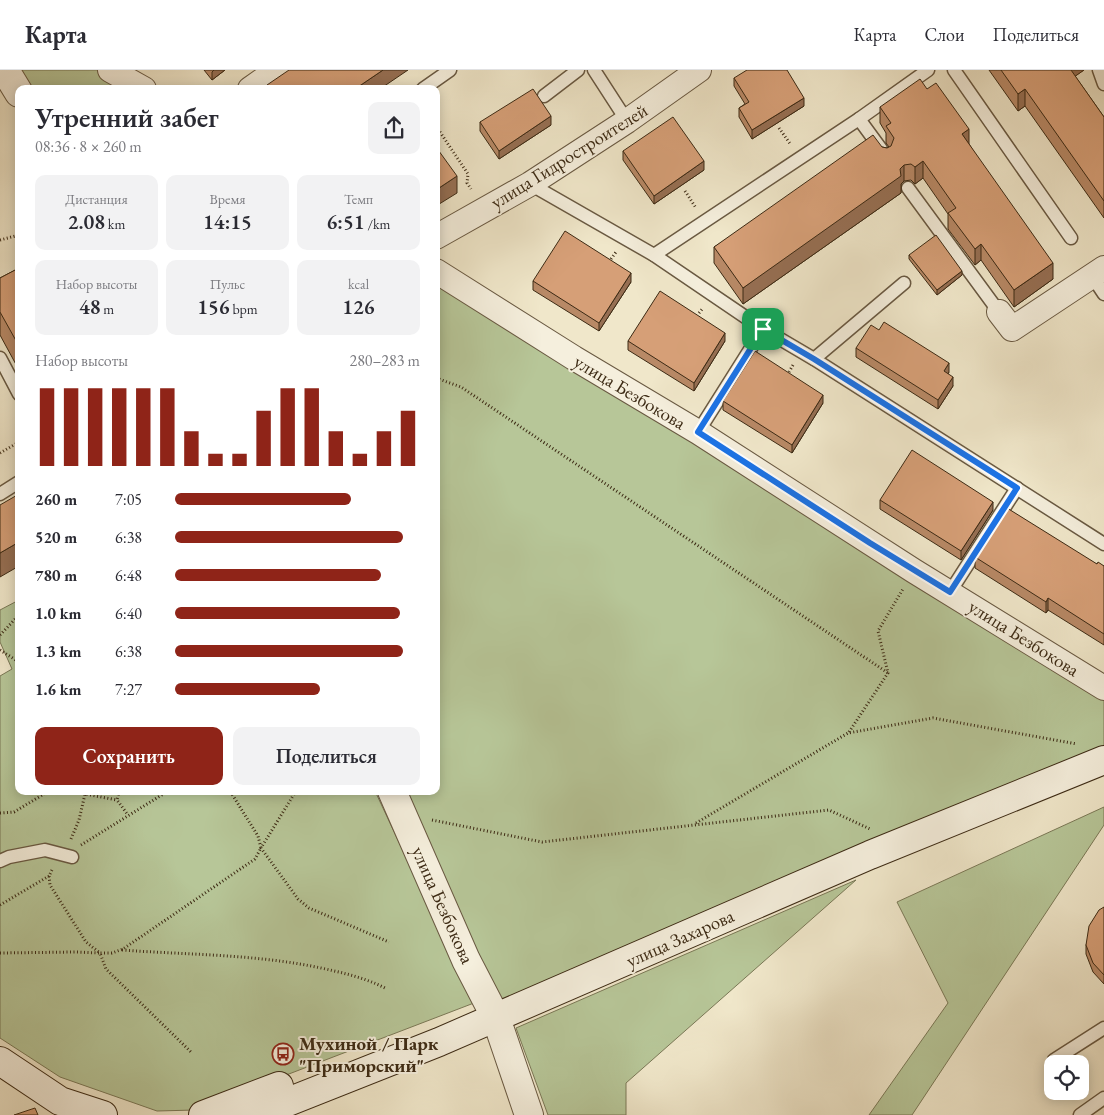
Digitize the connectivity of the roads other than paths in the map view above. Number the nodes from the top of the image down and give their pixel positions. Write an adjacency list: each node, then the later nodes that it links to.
1 (5, 70): 15 (main road)
2 (110, 70): 12 (street)
3 (278, 70): 13 (street)
4 (450, 70): 14 (lane)
5 (578, 70): 16 (lane)
6 (594, 70): 18 (lane)
7 (699, 70): 18 (street, улица Гидростроителей)
8 (928, 70): 17 (lane)
9 (954, 70): 23 (lane)
10 (1099, 70): 11 (lane)
11 (1104, 84)
12 (137, 85)
13 (256, 85)
14 (428, 85)
15 (15, 86)
16 (544, 96)
17 (859, 119): 19 (lane); 24 (lane)
18 (627, 121): 20 (street, улица Гидростроителей)
19 (886, 156)
20 (530, 184): 22 (street, улица Гидростроителей); 24 (lane)
21 (908, 188): 28 (lane)
22 (440, 235)
23 (1071, 238)
24 (654, 255): 29 (lane)
25 (440, 274): 33 (street, улица Безбокова)
26 (1100, 279): 28 (street)
27 (904, 283): 31 (lane)
28 (999, 312)
29 (763, 329): 31 (lane); 33 (lane)
30 (0, 358): 32 (lane)
31 (814, 359): 35 (lane)
32 (15, 386)
33 (698, 432): 38 (street, улица Безбокова)
34 (15, 485): 36 (lane)
35 (1017, 488): 37 (lane); 38 (lane)
36 (0, 494)
37 (1101, 538)
38 (950, 592): 39 (street, улица Безбокова)
39 (1104, 688)
40 (1093, 752): 44 (main road, улица Захарова)
41 (397, 803): 44 (main road, улица Безбокова)
42 (68, 856): 43 (lane)
43 (0, 861)
44 (496, 1018): 51 (main road); 52 (main road, улица Захарова); 53 (main road, улица Безбокова)
45 (1104, 1028): 46 (lane)
46 (1062, 1055)
47 (0, 1061): 49 (main road)
48 (1104, 1098): 54 (lane)
49 (66, 1108): 50 (main road)
50 (102, 1115)
51 (203, 1115)
52 (255, 1115)
53 (529, 1115)
54 (1080, 1115)

